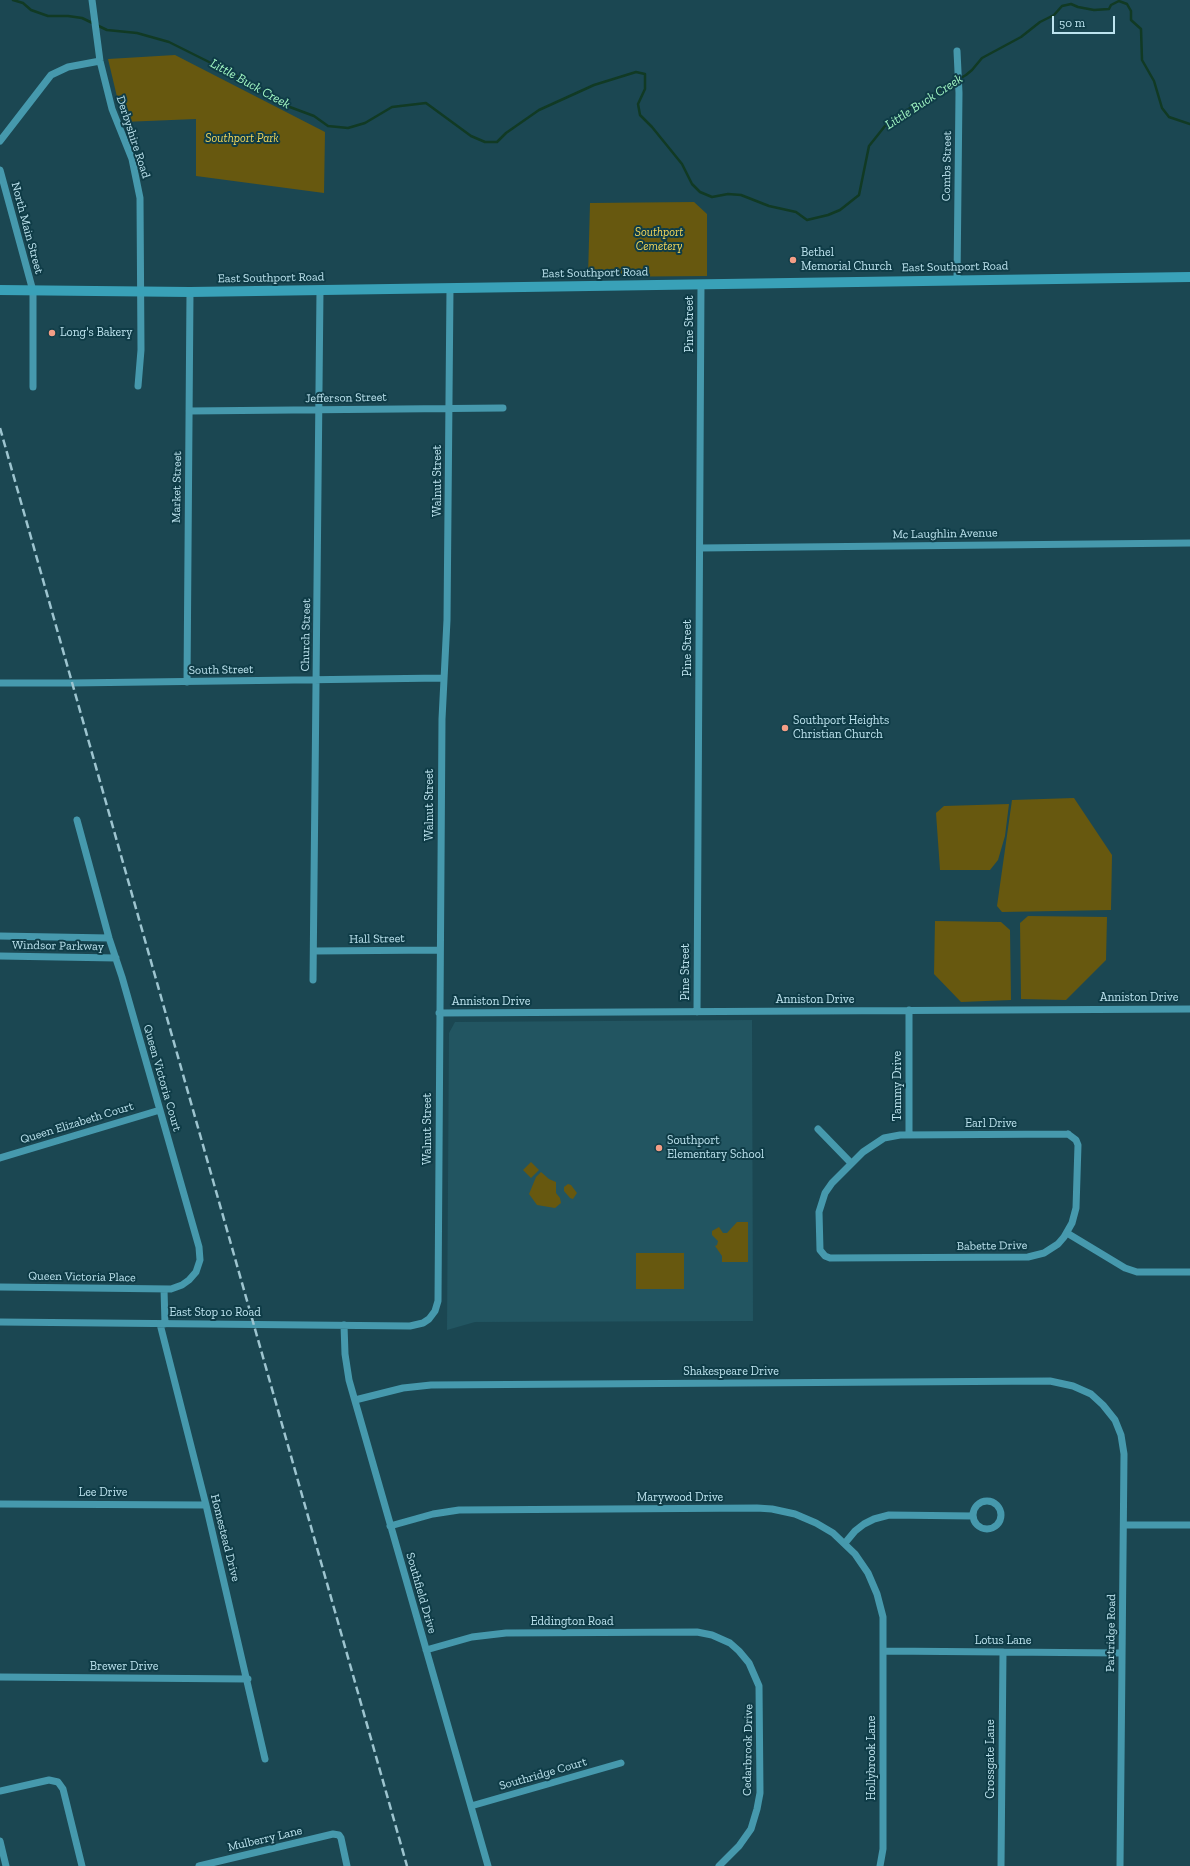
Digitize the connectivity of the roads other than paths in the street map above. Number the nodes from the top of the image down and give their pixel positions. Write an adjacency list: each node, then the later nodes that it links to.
1 (92, 1): 3 (street, Derbyshire Road)
2 (957, 51): 7 (street, Combs Street)
3 (100, 61): 4 (street); 13 (street, Derbyshire Road)
4 (0, 141)
5 (0, 171): 12 (street, North Main Street)
6 (1190, 277): 7 (main road, East Southport Road)
7 (957, 280): 8 (main road, East Southport Road)
8 (701, 284): 9 (main road, East Southport Road); 22 (street, Pine Street)
9 (450, 288): 11 (main road, East Southport Road); 17 (street, Walnut Street)
10 (0, 290): 12 (main road, East Southport Road)
11 (320, 290): 14 (main road, East Southport Road); 19 (street, Church Street)
12 (33, 291): 13 (main road, East Southport Road); 16 (street, North Main Street)
13 (141, 292): 14 (main road, East Southport Road); 15 (street, Derbyshire Road)
14 (190, 292): 20 (street, Market Street)
15 (138, 386)
16 (33, 387)
17 (449, 408): 18 (street, Jefferson Street); 19 (street, Jefferson Street); 23 (street, Walnut Street)
18 (503, 408)
19 (319, 410): 20 (street, Jefferson Street); 24 (street, Church Street)
20 (189, 411): 25 (street, Market Street)
21 (1190, 542): 22 (street, Mc Laughlin Avenue)
22 (700, 548): 37 (street, Pine Street)
23 (443, 678): 24 (street, South Street); 30 (street, Walnut Street)
24 (316, 680): 25 (street, South Street); 31 (street, Church Street)
25 (186, 682): 26 (street, South Street)
26 (0, 683)
27 (77, 820): 29 (street, Queen Victoria Court)
28 (0, 936): 29 (street, Windsor Parkway)
29 (109, 938): 33 (street, Queen Victoria Court)
30 (440, 950): 31 (street, Hall Street); 38 (street, Walnut Street)
31 (314, 951): 34 (street, Church Street)
32 (0, 956): 33 (street, Windsor Parkway)
33 (116, 958): 39 (street, Queen Victoria Court)
34 (313, 980)
35 (1190, 1009): 36 (street, Anniston Drive)
36 (909, 1010): 37 (street, Anniston Drive); 41 (street, Tammy Drive)
37 (697, 1012): 38 (street, Anniston Drive)
38 (440, 1013): 49 (street, Walnut Street)
39 (160, 1110): 42 (street, Queen Elizabeth Court); 48 (street, Queen Victoria Court)
40 (818, 1129): 43 (street)
41 (909, 1135): 43 (street, Tammy Drive); 44 (street, Earl Drive)
42 (0, 1158)
43 (852, 1163): 45 (street, Tammy Drive)
44 (1067, 1233): 45 (street, Babette Drive); 46 (street)
45 (823, 1255)
46 (1190, 1272)
47 (0, 1287): 48 (street, Queen Victoria Place)
48 (164, 1289): 51 (street)
49 (429, 1319): 52 (street, East Stop 10 Road)
50 (0, 1322): 51 (street, East Stop 10 Road)
51 (162, 1324): 52 (street, East Stop 10 Road); 56 (street, Homestead Drive)
52 (344, 1325): 53 (street, Southfield Drive)
53 (355, 1400): 54 (street, Shakespeare Drive); 60 (street, Southfield Drive)
54 (1103, 1405): 58 (street, Partridge Road)
55 (0, 1504): 56 (street, Lee Drive)
56 (206, 1505): 68 (street, Homestead Drive)
57 (973, 1516): 57 (street); 61 (street)
58 (1124, 1525): 59 (street); 66 (street, Partridge Road)
59 (1190, 1525)
60 (390, 1526): 61 (street, Marywood Drive); 63 (street, Southfield Drive)
61 (844, 1543): 64 (street, Marywood Drive)
62 (719, 1638): 63 (street, Eddington Road); 80 (street, Cedarbrook Drive)
63 (426, 1650): 72 (street, Southfield Drive)
64 (884, 1651): 65 (street, Lotus Lane); 81 (street, Hollybrook Lane)
65 (1003, 1652): 66 (street, Lotus Lane); 82 (street, Crossgate Lane)
66 (1122, 1653): 83 (street, Partridge Road)
67 (0, 1677): 68 (street, Brewer Drive)
68 (248, 1679): 69 (street, Homestead Drive)
69 (266, 1759)
70 (621, 1763): 72 (street, Southridge Court)
71 (0, 1791): 76 (street)
72 (471, 1806): 79 (street, Southfield Drive)
73 (0, 1840): 75 (street)
74 (215, 1864): 77 (street, Mulberry Lane); 78 (street, Mulberry Lane)
75 (6, 1866)
76 (82, 1866)
77 (199, 1866)
78 (347, 1866)
79 (488, 1866)
80 (719, 1866)
81 (880, 1866)
82 (1001, 1866)
83 (1120, 1866)

